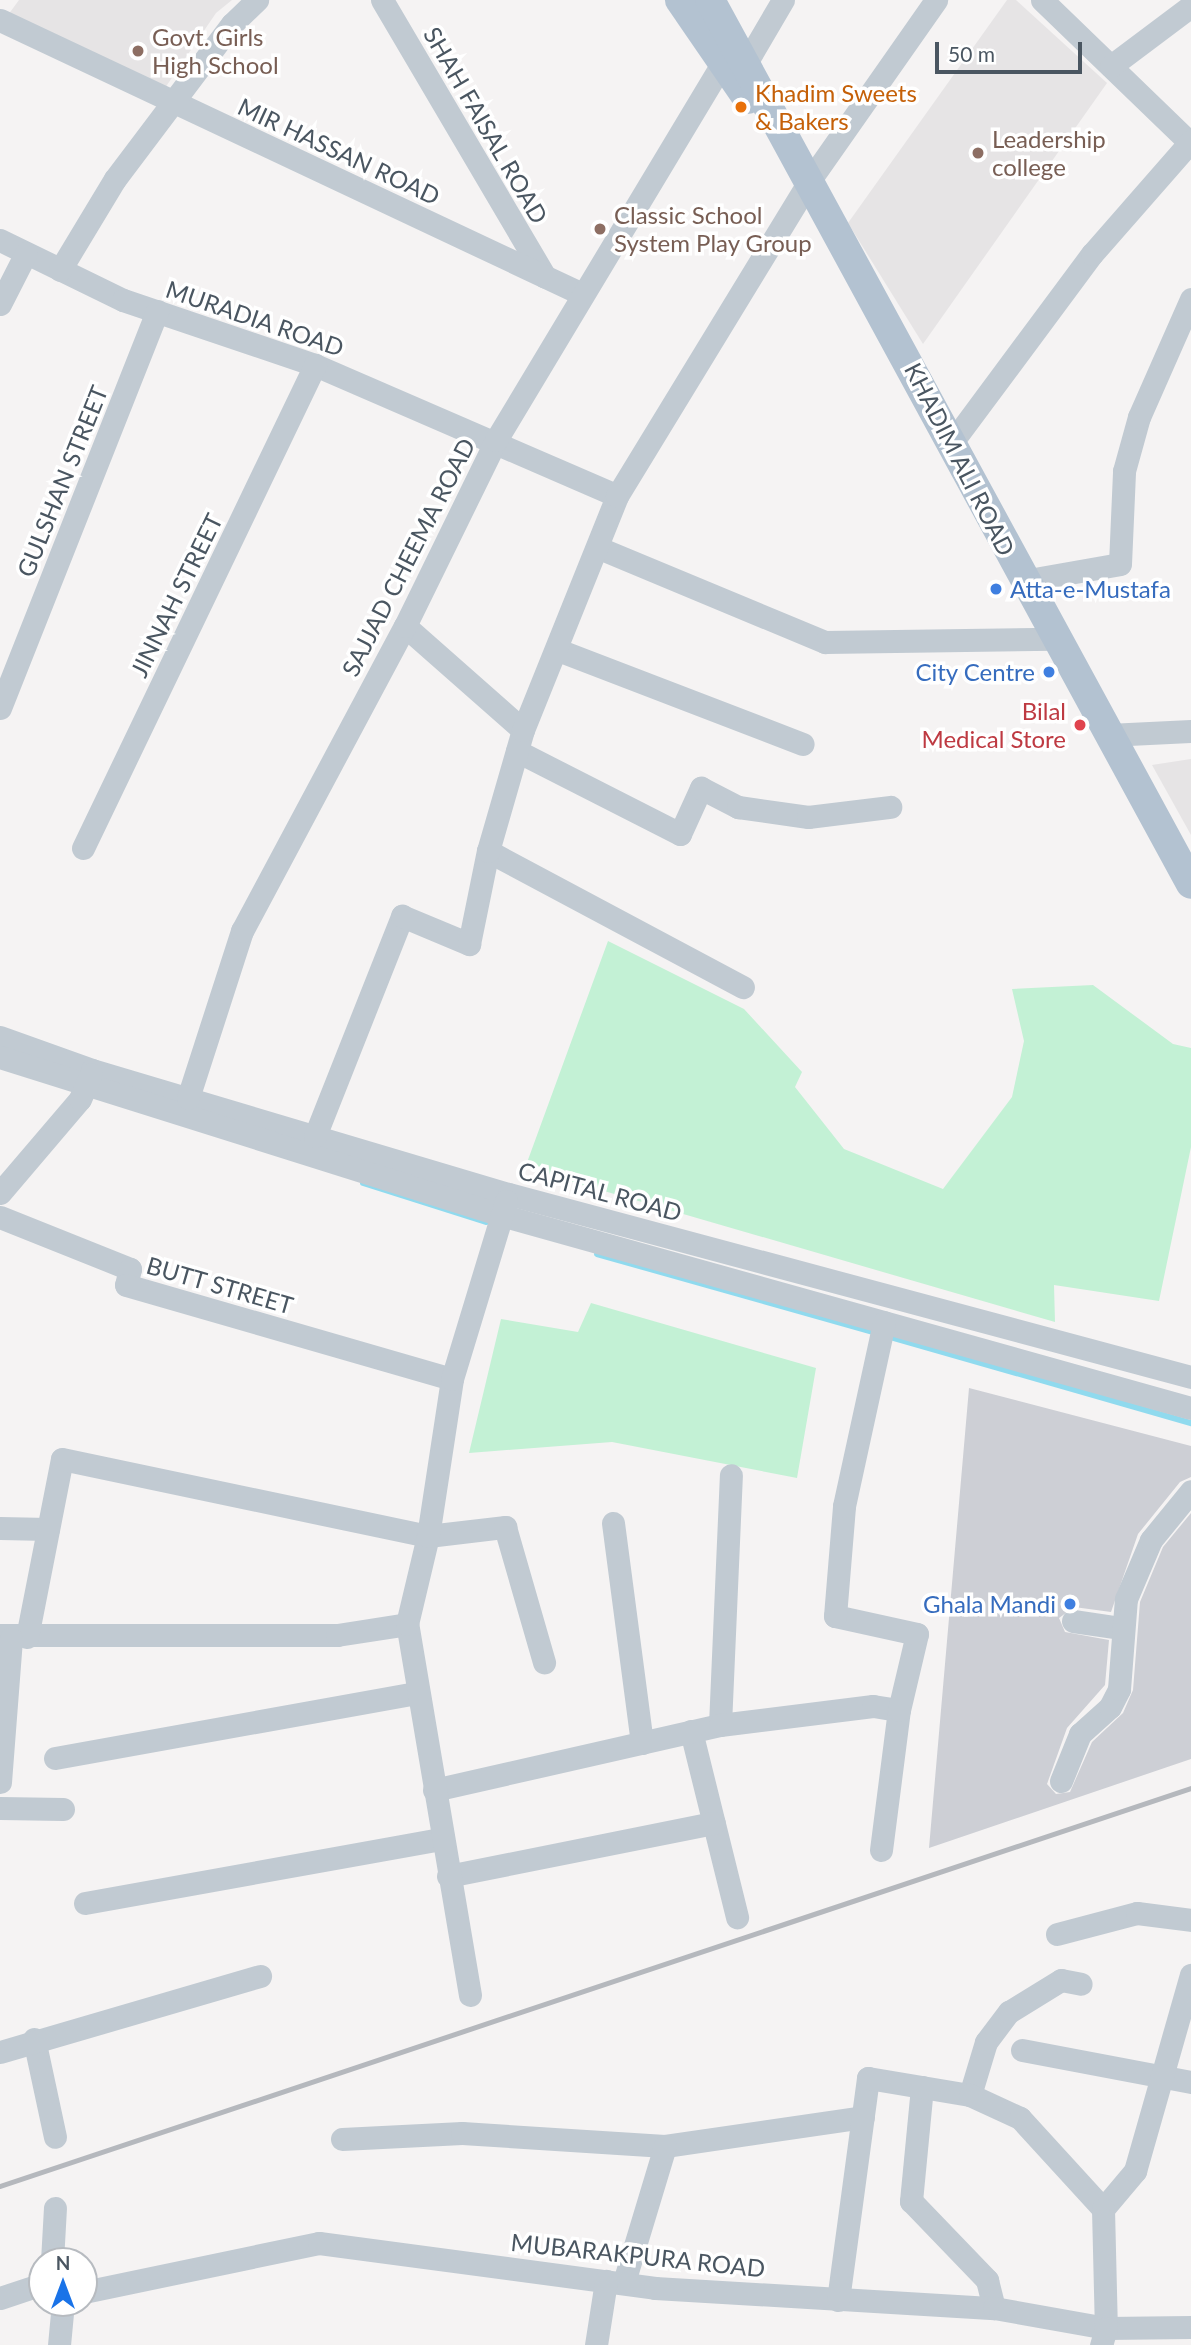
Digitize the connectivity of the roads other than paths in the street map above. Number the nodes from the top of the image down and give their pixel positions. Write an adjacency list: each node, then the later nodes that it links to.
1 (257, 0): 12 (street)
2 (382, 0): 18 (street, SHAH FAISAL ROAD)
3 (680, 0): 10 (main road, KHADIM ALI ROAD)
4 (709, 0): 10 (main road, KHADIM ALI ROAD)
5 (783, 0): 10 (street, SAJJAD CHEEMA ROAD)
6 (936, 0): 14 (street)
7 (1052, 3): 11 (street)
8 (1191, 6): 11 (street)
9 (0, 20): 12 (street, MIR HASSAN ROAD)
10 (734, 63): 14 (main road, KHADIM ALI ROAD); 19 (street, SAJJAD CHEEMA ROAD)
11 (1111, 66): 13 (street)
12 (172, 102): 17 (street); 18 (street, MIR HASSAN ROAD)
13 (1190, 143): 25 (street)
14 (810, 180): 25 (main road, KHADIM ALI ROAD); 26 (street)
15 (0, 240): 16 (street, MURADIA ROAD)
16 (26, 253): 17 (street, MURADIA ROAD); 21 (street)
17 (60, 270): 22 (street, MURADIA ROAD)
18 (545, 277): 19 (street, MIR HASSAN ROAD)
19 (580, 293): 24 (street, SAJJAD CHEEMA ROAD)
20 (1191, 299): 28 (street)
21 (0, 304)
22 (157, 311): 23 (street, MURADIA ROAD); 32 (street, GULSHAN STREET)
23 (315, 365): 24 (street, MURADIA ROAD); 38 (street, JINNAH STREET)
24 (496, 440): 26 (street, MURADIA ROAD); 29 (street, SAJJAD CHEEMA ROAD)
25 (953, 441): 28 (main road, KHADIM ALI ROAD)
26 (617, 496): 27 (street)
27 (599, 548): 30 (street); 31 (street)
28 (1023, 581): 30 (main road, KHADIM ALI ROAD)
29 (405, 626): 35 (street); 45 (street, SAJJAD CHEEMA ROAD)
30 (1054, 639): 34 (main road, KHADIM ALI ROAD)
31 (558, 650): 35 (street); 36 (street)
32 (0, 708)
33 (1191, 731): 34 (street)
34 (1108, 735): 40 (main road, KHADIM ALI ROAD)
35 (520, 740): 37 (street); 39 (street)
36 (803, 744)
37 (890, 807)
38 (83, 848)
39 (488, 851): 41 (street); 46 (street)
40 (1191, 884)
41 (743, 987)
42 (0, 1037): 44 (street, CAPITAL ROAD)
43 (0, 1058): 44 (street)
44 (86, 1087): 45 (street, CAPITAL ROAD); 47 (street)
45 (180, 1110): 46 (street, CAPITAL ROAD); 48 (street)
46 (315, 1136): 48 (street, CAPITAL ROAD)
47 (0, 1194)
48 (505, 1204): 50 (street); 51 (street, CAPITAL ROAD); 52 (street)
49 (0, 1217): 52 (street, BUTT STREET)
50 (884, 1322): 53 (street); 66 (street)
51 (1191, 1377)
52 (452, 1379): 59 (street)
53 (1191, 1408)
54 (732, 1475): 67 (street)
55 (1191, 1491): 62 (street)
56 (613, 1522): 69 (street)
57 (0, 1528): 58 (street)
58 (48, 1529): 59 (street); 63 (street)
59 (428, 1536): 61 (street); 64 (street)
60 (1073, 1621): 62 (street)
61 (407, 1624): 63 (street); 65 (street)
62 (1121, 1628): 71 (street)
63 (12, 1636): 72 (street)
64 (544, 1662)
65 (418, 1693): 70 (street); 73 (street)
66 (899, 1710): 67 (street); 78 (street)
67 (720, 1725): 68 (street)
68 (691, 1731): 69 (street); 76 (street)
69 (642, 1743): 73 (street)
70 (55, 1758)
71 (1061, 1781)
72 (0, 1782)
73 (434, 1790): 77 (street)
74 (0, 1808): 75 (street)
75 (64, 1809)
76 (714, 1823): 79 (street); 81 (street)
77 (442, 1839): 79 (street); 80 (street)
78 (881, 1850)
79 (448, 1876): 87 (street)
80 (85, 1903)
81 (737, 1917)
82 (1191, 1920): 83 (street)
83 (1057, 1934)
84 (1191, 1975): 91 (street)
85 (260, 1976): 88 (street)
86 (1081, 1984): 94 (street)
87 (470, 1995)
88 (34, 2039): 90 (street); 96 (street)
89 (1022, 2050): 91 (street)
90 (0, 2052)
91 (1162, 2076): 92 (street); 100 (street)
92 (1191, 2082)
93 (922, 2087): 94 (street); 95 (street); 107 (street)
94 (970, 2095): 100 (street)
95 (863, 2117): 98 (street); 106 (street)
96 (55, 2137)
97 (342, 2139): 98 (street)
98 (665, 2146): 102 (street)
99 (55, 2208): 101 (street)
100 (1103, 2208): 110 (street)
101 (53, 2247)
102 (615, 2282): 104 (street, MUBARAKPURA ROAD); 106 (street, MUBARAKPURA ROAD); 112 (street)
103 (28, 2289): 105 (street)
104 (98, 2289)
105 (0, 2298)
106 (838, 2300): 107 (street, MUBARAKPURA ROAD)
107 (993, 2308): 110 (street, MUBARAKPURA ROAD)
108 (62, 2317): 111 (street)
109 (1191, 2327): 110 (street, MUBARAKPURA ROAD)
110 (1103, 2337)
111 (59, 2345)
112 (596, 2345)

